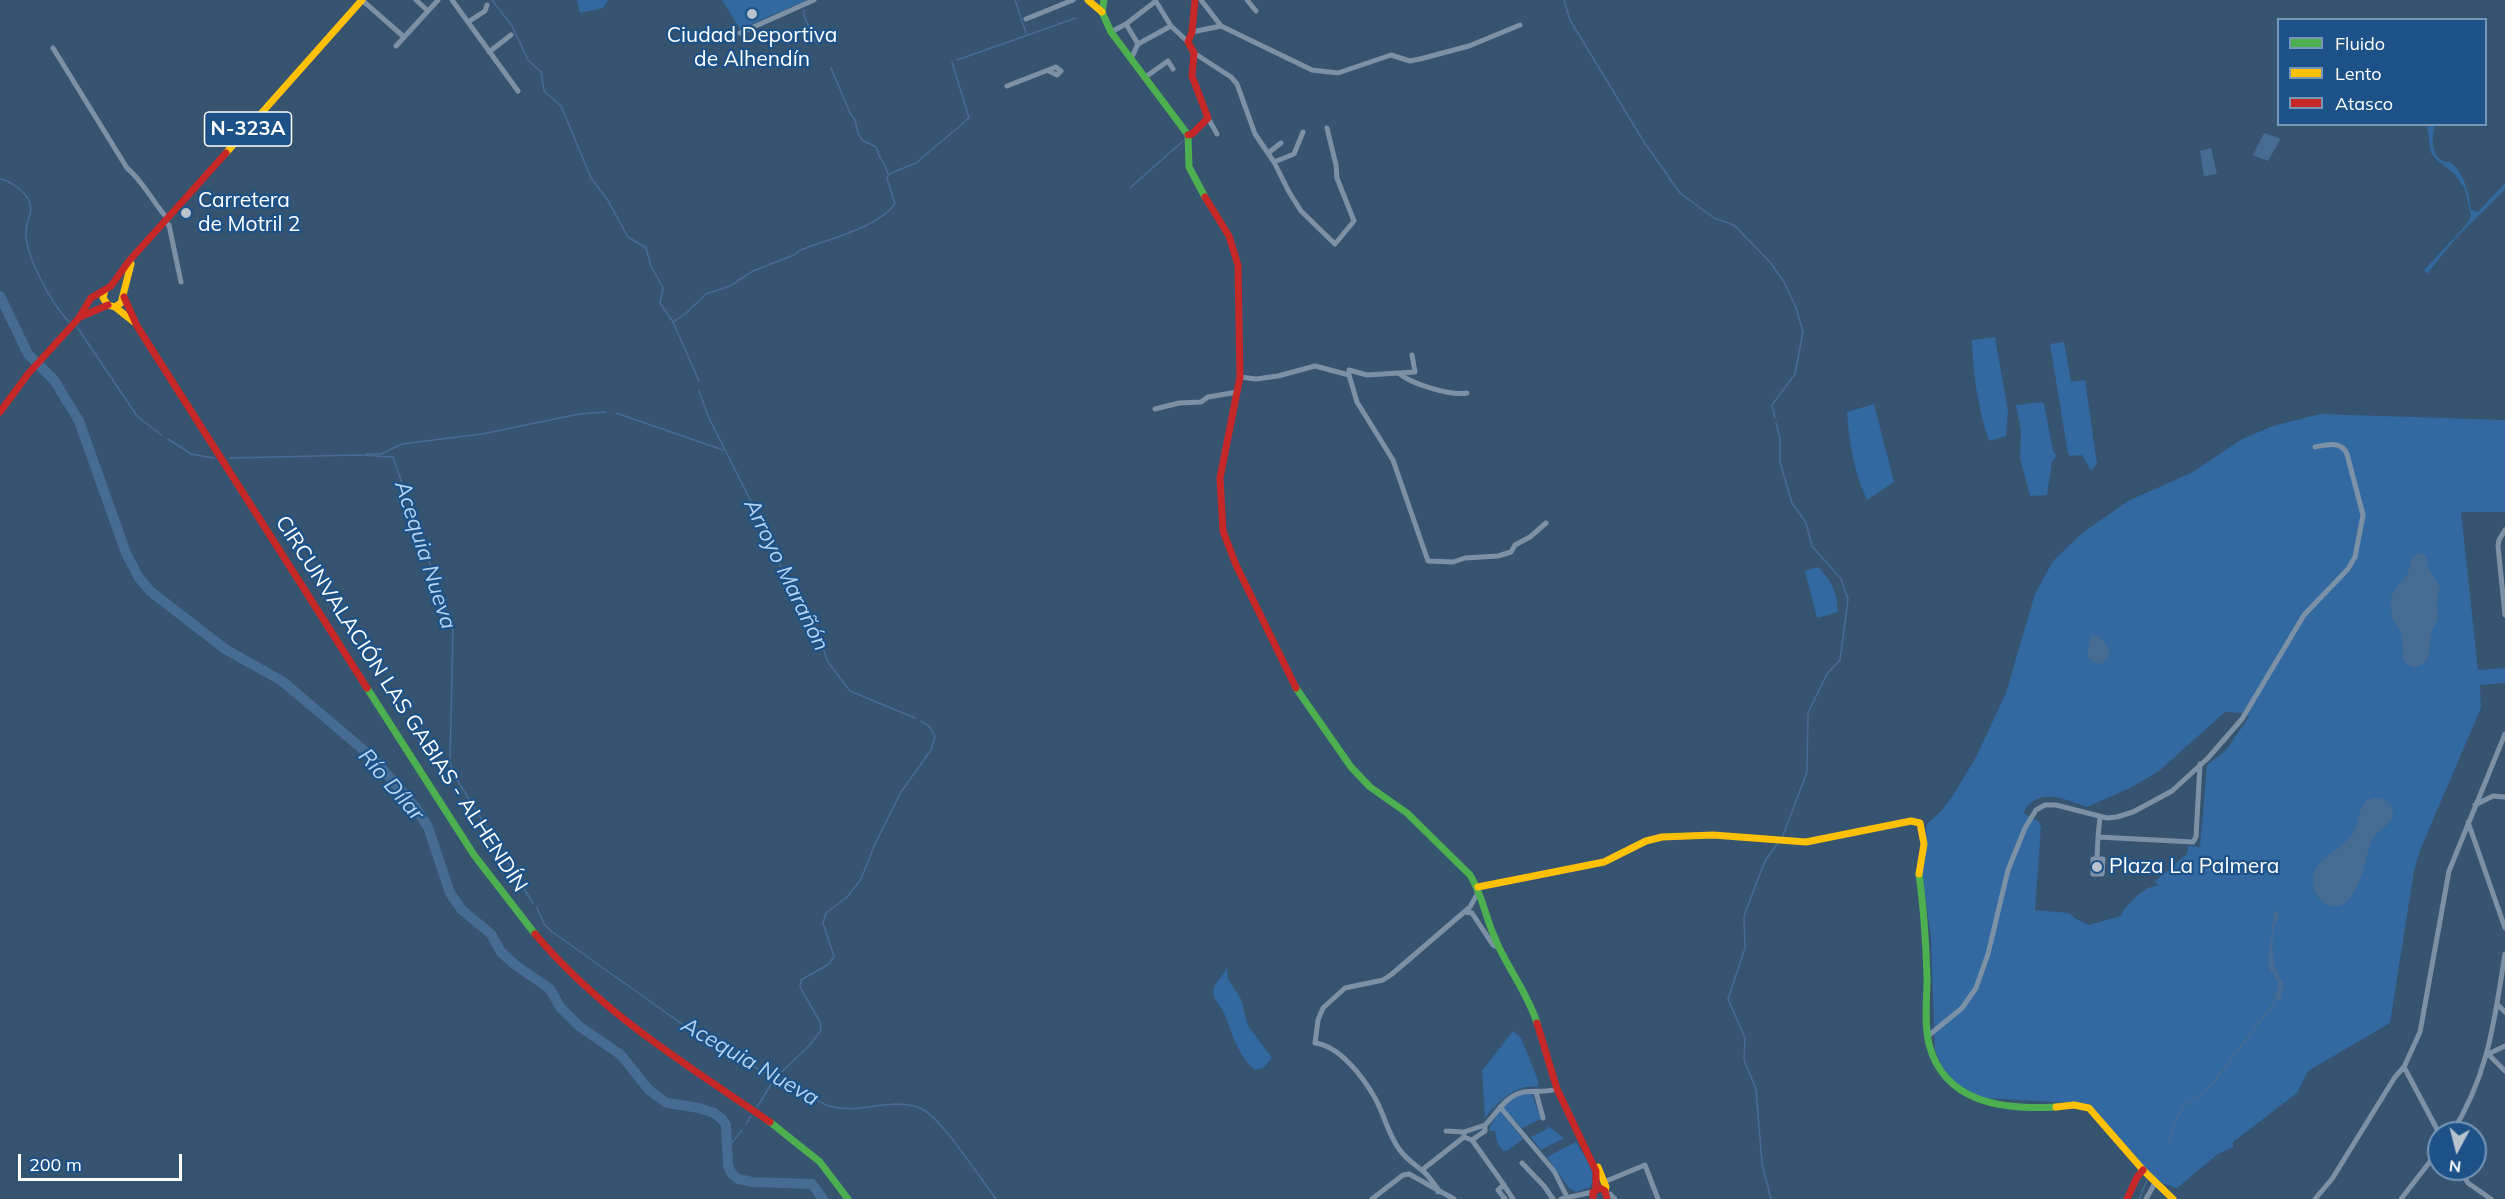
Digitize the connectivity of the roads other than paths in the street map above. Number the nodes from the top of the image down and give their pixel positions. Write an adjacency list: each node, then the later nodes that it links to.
1 (362, 0): 29 (street); 50 (street, N-323A)
2 (416, 0): 16 (street)
3 (438, 0): 16 (street)
4 (453, 0): 20 (street)
5 (814, 0): 27 (street)
6 (1073, 0): 19 (street)
7 (1088, 0): 18 (street)
8 (1104, 0): 18 (street)
9 (1142, 0): 15 (street)
10 (1195, 0): 26 (street)
11 (1201, 0): 24 (street)
12 (1247, 0): 17 (street)
13 (1156, 1): 15 (street); 23 (street)
14 (487, 5): 20 (street)
15 (1146, 7): 21 (street)
16 (428, 11): 29 (street)
17 (1256, 11)
18 (1102, 12): 25 (street)
19 (1026, 19)
20 (468, 22): 34 (street)
21 (1126, 24): 25 (street); 31 (street)
22 (1520, 25): 24 (street)
23 (1171, 26): 30 (street); 31 (street)
24 (1221, 26): 26 (street)
25 (1111, 32): 36 (street)
26 (1192, 32): 30 (street)
27 (740, 33)
28 (511, 35): 34 (street)
29 (404, 37): 32 (street)
30 (1188, 42): 35 (street)
31 (1138, 44): 36 (street)
32 (396, 46)
33 (53, 48): 50 (street)
34 (489, 52): 41 (street)
35 (1194, 54): 42 (street); 48 (street)
36 (1131, 60): 39 (street)
37 (1173, 69): 39 (street)
38 (1049, 71): 40 (street)
39 (1144, 78): 46 (street)
40 (1008, 86)
41 (518, 91)
42 (1208, 118): 45 (street); 46 (street)
43 (1327, 128): 49 (street)
44 (1303, 132): 49 (street)
45 (1217, 134)
46 (1188, 135): 61 (street)
47 (1281, 143): 48 (street)
48 (1268, 153): 49 (street)
49 (1274, 162)
50 (166, 220): 51 (street, N-323A); 52 (street)
51 (133, 258): 53 (street, N-323A); 54 (street, N-323A)
52 (181, 282)
53 (108, 288): 54 (street); 55 (street); 56 (street, N-323A)
54 (124, 295): 55 (street, N-323A); 57 (street, CIRCUNVALACIÓN LAS GABIAS - ALHENDÍN)
55 (111, 306): 56 (street, N-323A); 57 (street, CIRCUNVALACIÓN LAS GABIAS - ALHENDÍN)
56 (77, 320): 65 (street, N-323A)
57 (136, 324): 124 (street, CIRCUNVALACIÓN LAS GABIAS - ALHENDÍN)
58 (1412, 355): 59 (street)
59 (1400, 374): 60 (street); 63 (street)
60 (1349, 375): 61 (street); 67 (street)
61 (1240, 377): 62 (street)
62 (1238, 392): 64 (street); 82 (street)
63 (1467, 393)
64 (1155, 409)
65 (0, 412)
66 (2315, 447): 71 (street)
67 (1546, 523)
68 (2505, 530): 69 (street)
69 (2505, 615)
70 (2505, 734): 72 (street)
71 (2200, 764): 76 (street); 78 (street)
72 (2484, 783): 73 (street); 75 (street)
73 (2493, 796): 74 (street); 75 (street)
74 (2505, 797)
75 (2475, 805): 77 (street)
76 (2100, 817): 78 (street); 91 (street)
77 (2468, 822): 79 (street); 80 (street)
78 (2098, 837): 81 (street)
79 (2462, 837): 80 (street); 94 (street)
80 (2473, 837): 85 (street)
81 (2097, 859)
82 (1479, 889): 83 (street); 84 (street); 91 (street)
83 (1484, 906): 84 (street); 86 (street)
84 (1470, 910): 86 (street); 111 (street)
85 (2505, 928)
86 (1499, 948): 98 (street)
87 (2505, 954): 88 (street)
88 (2503, 975): 89 (street)
89 (2497, 1004): 90 (street); 93 (street)
90 (2505, 1012)
91 (1928, 1036): 112 (street)
92 (2505, 1046): 93 (street)
93 (2488, 1054): 95 (street); 103 (street)
94 (2404, 1067): 96 (street); 97 (street)
95 (2505, 1071)
96 (2395, 1077): 97 (street); 135 (street)
97 (2408, 1078): 102 (street)
98 (1557, 1089): 99 (street); 108 (street)
99 (1536, 1092): 100 (street); 101 (street)
100 (1500, 1107): 104 (street); 122 (street)
101 (1543, 1118)
102 (2432, 1121)
103 (2458, 1121)
104 (1485, 1125): 106 (street); 107 (street)
105 (1446, 1131): 106 (street)
106 (1464, 1135): 107 (street); 111 (street)
107 (1472, 1140): 116 (street)
108 (1583, 1145): 114 (street); 119 (street)
109 (1521, 1163): 129 (street)
110 (2427, 1165): 136 (street)
111 (1422, 1170): 118 (street)
112 (2143, 1170): 115 (street); 123 (street)
113 (2467, 1181): 137 (street)
114 (1604, 1182): 120 (street); 132 (street)
115 (2155, 1183): 133 (street); 134 (street)
116 (1504, 1185): 121 (street); 128 (street)
117 (1383, 1192): 118 (street); 125 (street); 126 (street)
118 (1438, 1192): 127 (street)
119 (1594, 1193): 120 (street); 122 (street)
120 (1606, 1196): 131 (street)
121 (1515, 1198)
122 (1566, 1198): 130 (street)
123 (2128, 1198)
124 (848, 1199)
125 (1372, 1199)
126 (1385, 1199)
127 (1454, 1199)
128 (1505, 1199)
129 (1553, 1199)
130 (1577, 1199)
131 (1615, 1199)
132 (1658, 1199)
133 (2146, 1199)
134 (2173, 1199)
135 (2315, 1199)
136 (2401, 1199)
137 (2491, 1199)

